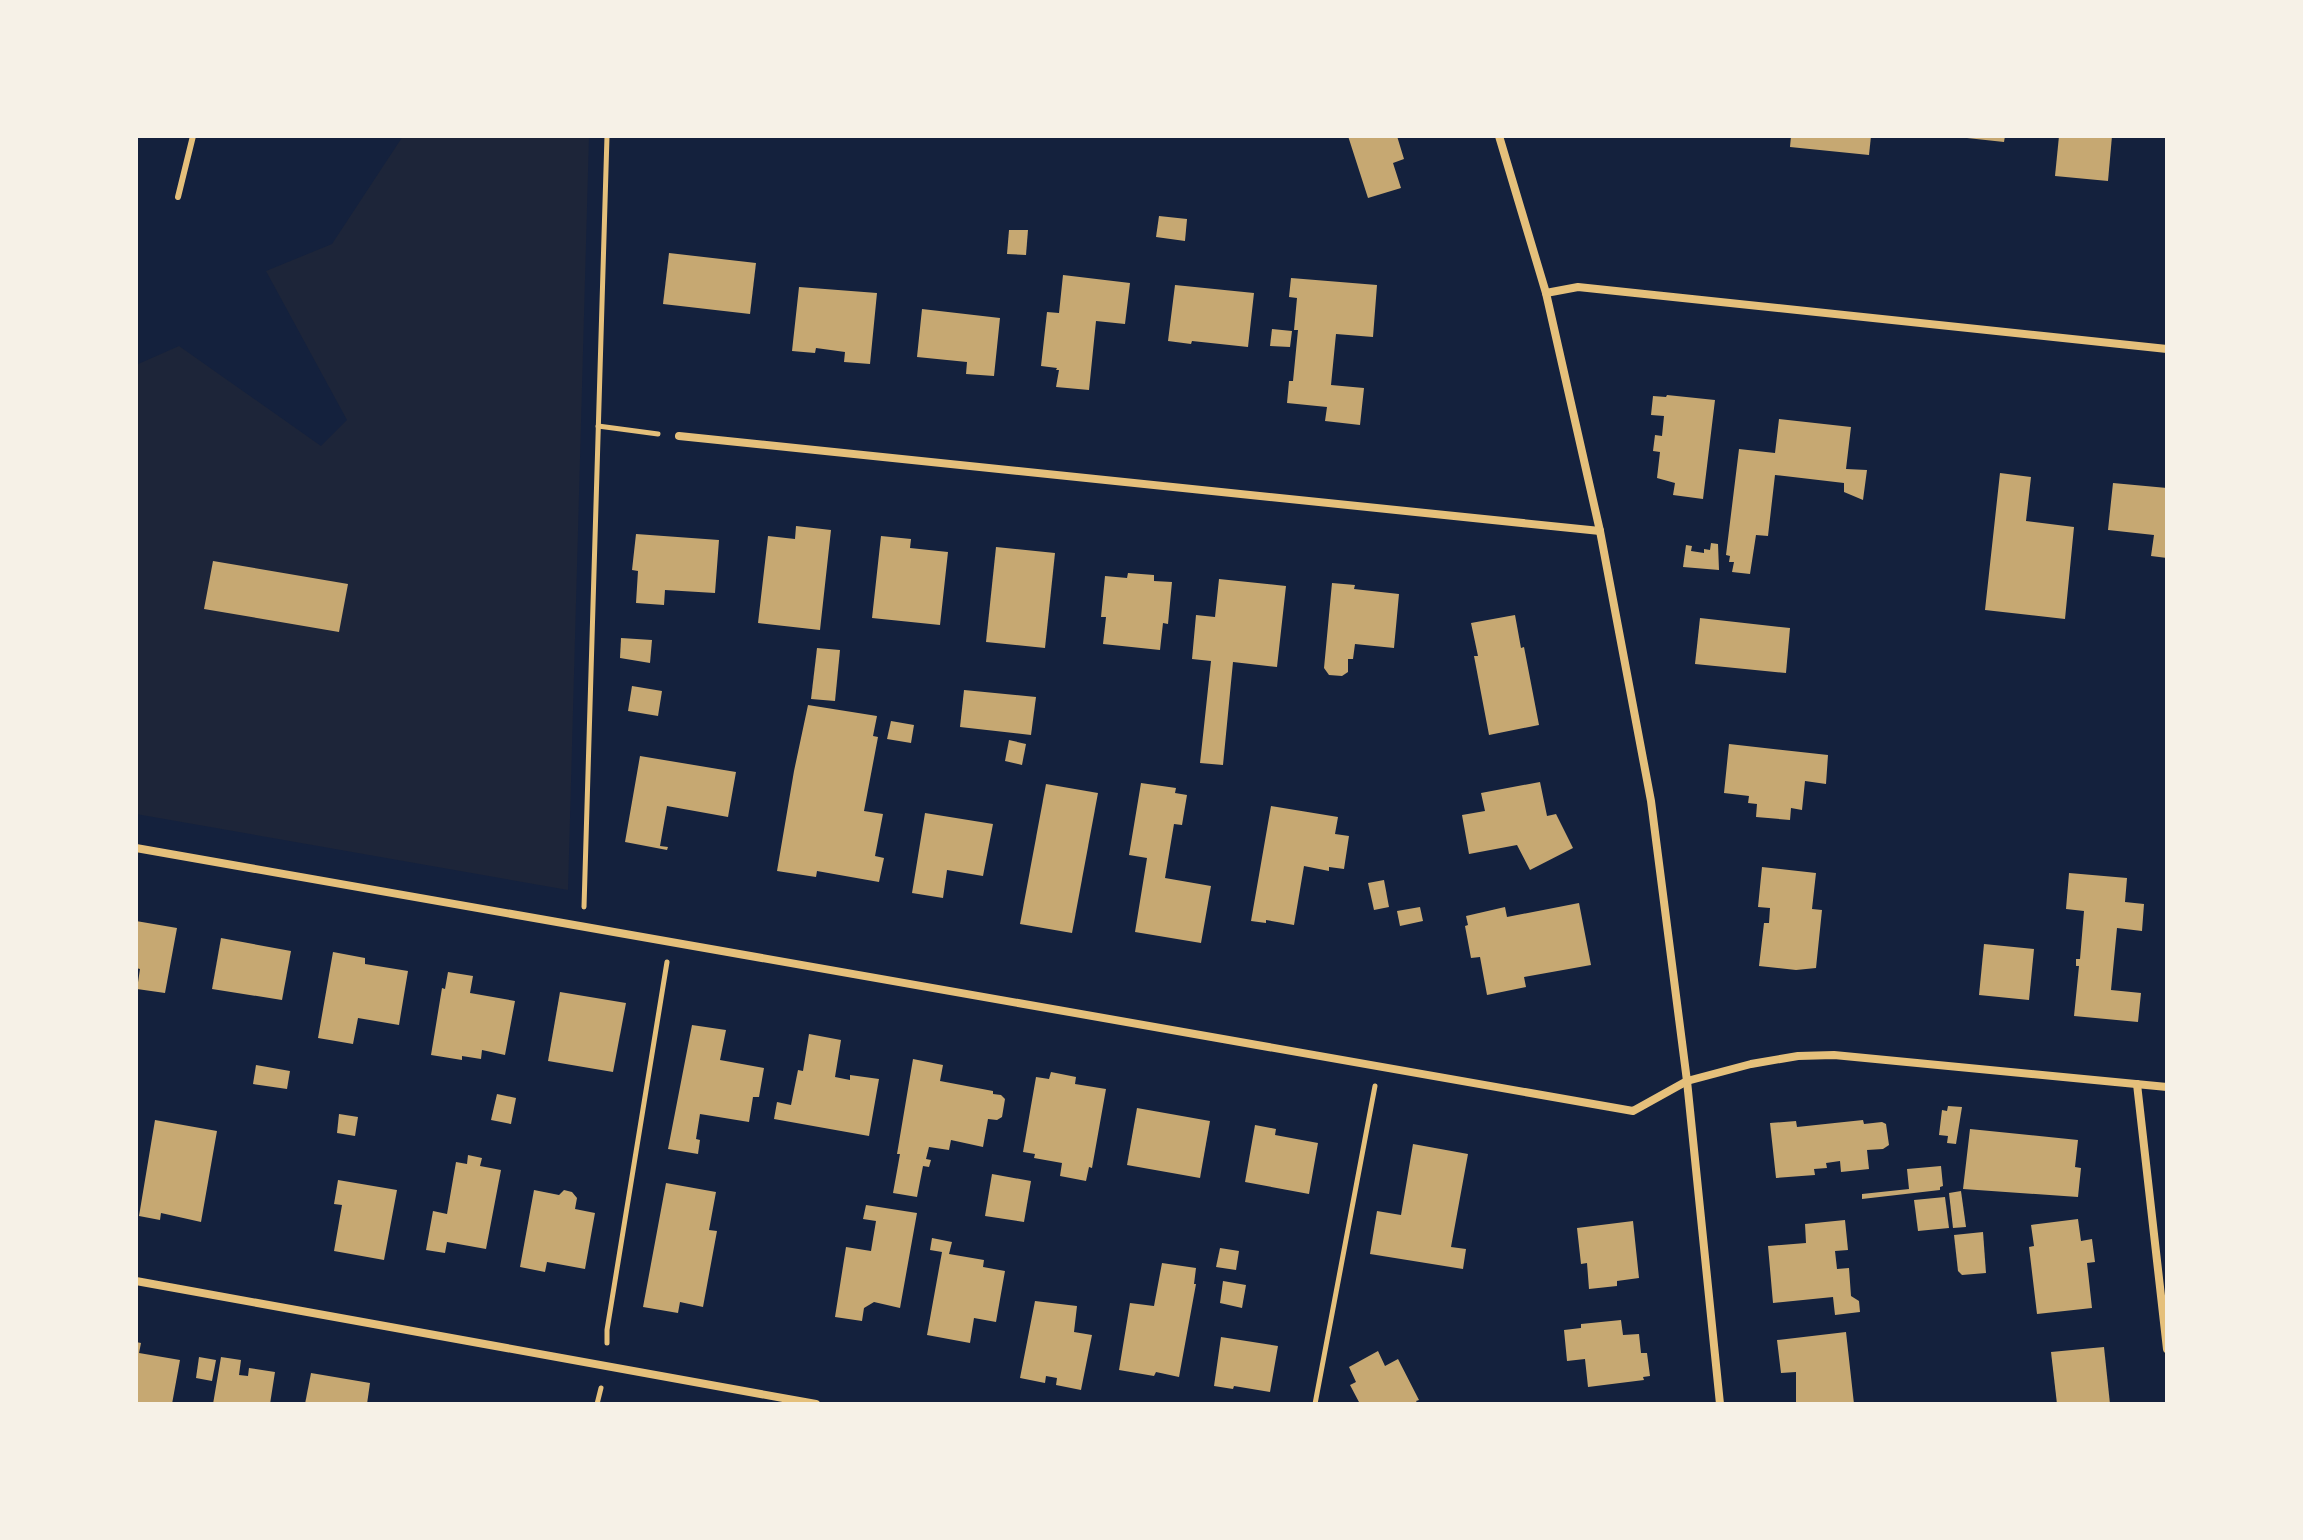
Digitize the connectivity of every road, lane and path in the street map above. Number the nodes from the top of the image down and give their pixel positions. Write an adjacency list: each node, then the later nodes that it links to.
1 (193, 136): 4 (lane)
2 (607, 136): 7 (path)
3 (1499, 136): 5 (street)
4 (178, 197)
5 (1546, 293): 6 (street); 9 (street)
6 (2167, 349)
7 (598, 426): 8 (path); 11 (path)
8 (679, 436): 9 (street)
9 (1600, 531): 14 (street)
10 (136, 848): 11 (street)
11 (583, 926): 12 (street)
12 (671, 941): 13 (street); 19 (path)
13 (1378, 1066): 14 (street); 22 (path)
14 (1687, 1081): 15 (street); 23 (street)
15 (2137, 1084): 16 (street); 18 (street)
16 (2167, 1087)
17 (136, 1281): 19 (street)
18 (2167, 1349)
19 (607, 1365): 20 (path); 21 (street)
20 (597, 1404)
21 (816, 1404)
22 (1315, 1404)
23 (1720, 1404)

